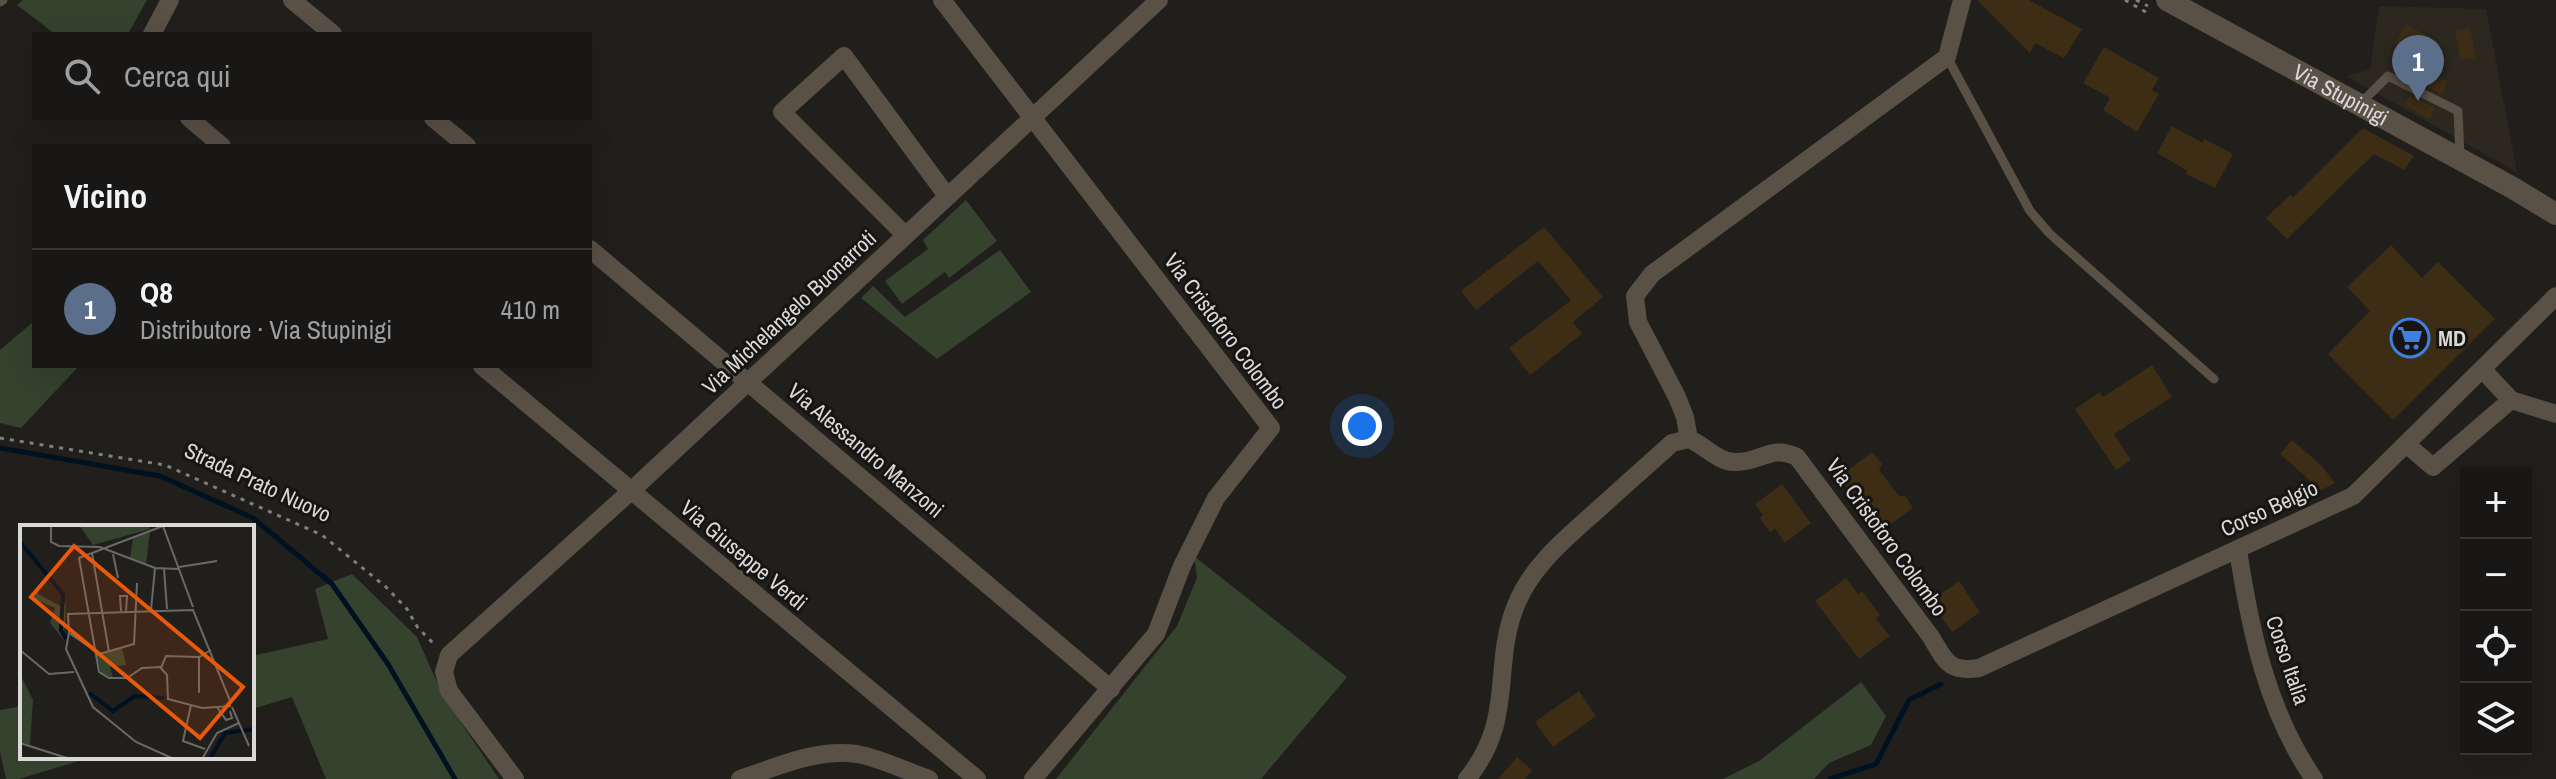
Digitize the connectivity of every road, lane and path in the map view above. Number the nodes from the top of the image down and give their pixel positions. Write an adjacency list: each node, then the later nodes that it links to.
1 (170, 0): 7 (street)
2 (292, 0): 8 (street)
3 (942, 0): 11 (street, Via Cristoforo Colombo)
4 (1159, 0): 11 (street, Via Michelangelo Buonarroti)
5 (1962, 0): 9 (street)
6 (2167, 0): 10 (street, Via Stupinigi)
7 (153, 32)
8 (331, 32)
9 (1947, 57): 26 (lane); 31 (street)
10 (2359, 105): 16 (street, Via Stupinigi); 16 (lane)
11 (1032, 116): 18 (street, Via Michelangelo Buonarroti); 37 (street, Via Cristoforo Colombo)
12 (191, 120): 14 (street)
13 (435, 120): 15 (street)
14 (220, 144)
15 (465, 144)
16 (2460, 159): 17 (street, Via Stupinigi)
17 (2513, 188): 19 (street, Via Stupinigi); 20 (street, Via Stupinigi)
18 (947, 196): 21 (street, Via Michelangelo Buonarroti); 21 (street)
19 (2556, 200)
20 (2556, 214)
21 (905, 235): 27 (street, Via Michelangelo Buonarroti)
22 (592, 251): 27 (street, Via Alessandro Manzoni)
23 (2556, 296): 25 (street, Corso Belgio)
24 (484, 368): 33 (street, Via Giuseppe Verdi)
25 (2482, 369): 28 (street); 32 (street, Corso Belgio)
26 (2214, 379)
27 (750, 382): 33 (street, Via Michelangelo Buonarroti); 37 (street, Via Alessandro Manzoni)
28 (2511, 400): 29 (street); 32 (street)
29 (2556, 414)
30 (0, 438): 35 (path, Strada Prato Nuovo)
31 (1689, 439): 36 (street, Via Cristoforo Colombo); 43 (street)
32 (2406, 444): 34 (street, Corso Belgio)
33 (631, 491): 35 (street, Via Michelangelo Buonarroti); 41 (street, Via Giuseppe Verdi)
34 (2238, 550): 36 (street, Corso Belgio); 44 (street, Corso Italia)
35 (449, 655): 38 (street)
36 (1946, 662)
37 (1111, 689): 42 (street, Via Cristoforo Colombo)
38 (515, 779)
39 (740, 779): 40 (street)
40 (929, 779)
41 (977, 779)
42 (1033, 779)
43 (1467, 779)
44 (2314, 779)

